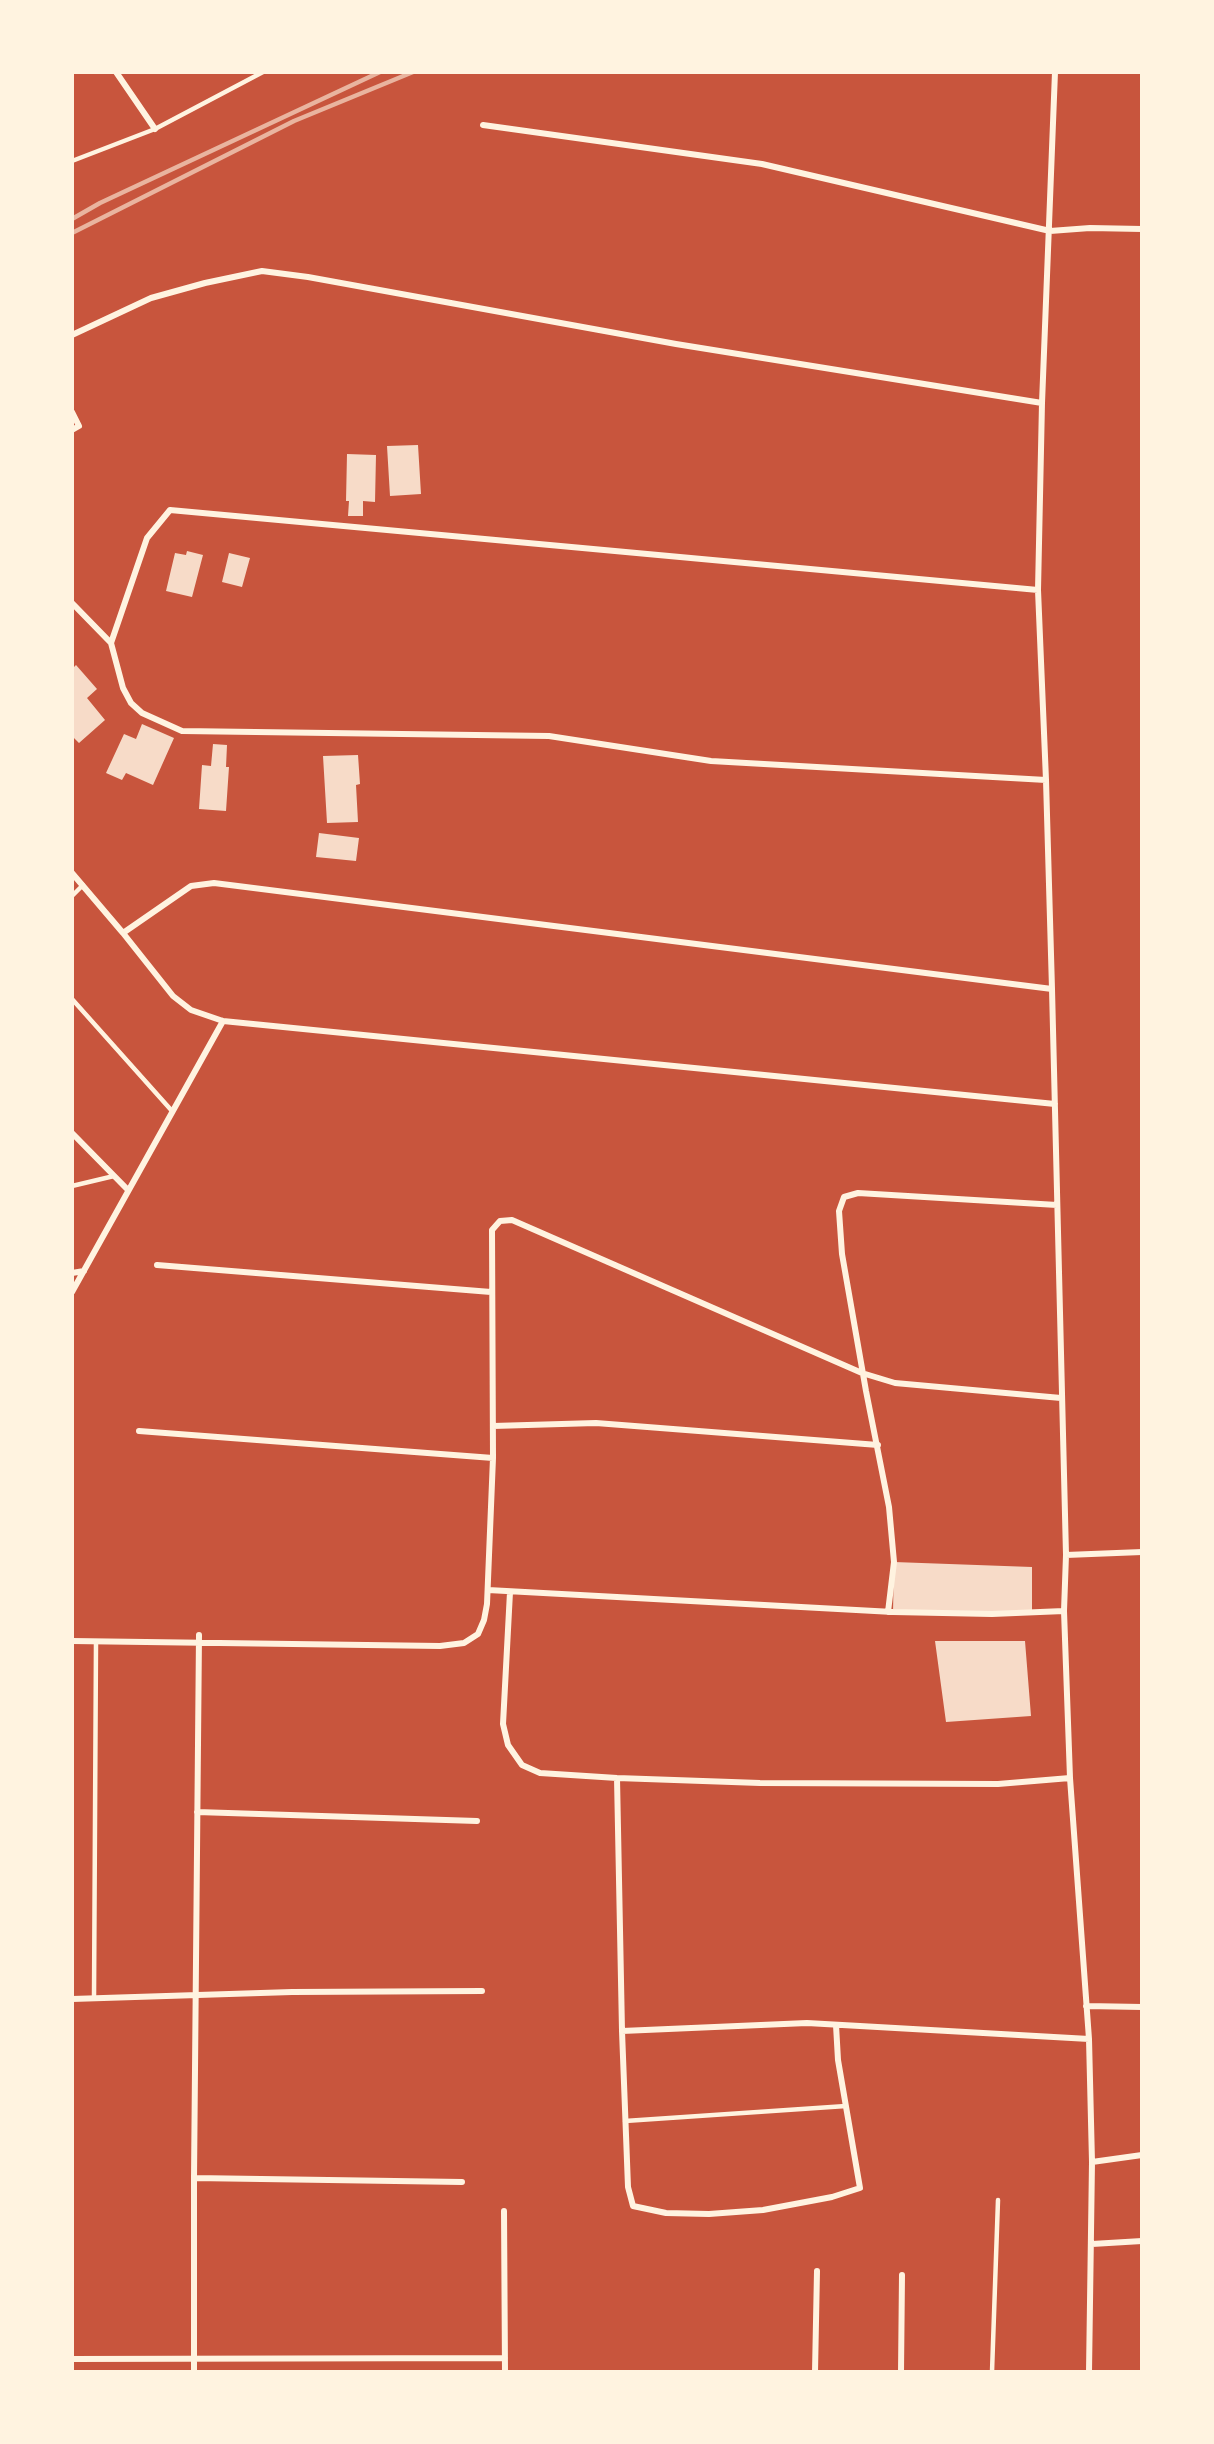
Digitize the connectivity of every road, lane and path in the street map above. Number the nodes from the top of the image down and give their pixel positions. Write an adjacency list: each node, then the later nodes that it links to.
1 (116, 72): 5 (street)
2 (263, 72): 5 (lane)
3 (1056, 72): 8 (street)
4 (483, 125): 8 (street)
5 (155, 129): 6 (lane)
6 (72, 161)
7 (1142, 229): 8 (street)
8 (1050, 231): 10 (street)
9 (72, 335): 10 (street)
10 (1042, 403): 13 (street)
11 (72, 412): 12 (street)
12 (72, 430)
13 (1038, 590): 15 (street); 16 (street)
14 (72, 603): 15 (street)
15 (111, 643): 16 (street)
16 (1047, 780): 21 (street)
17 (72, 873): 18 (street)
18 (83, 885): 19 (lane); 20 (street)
19 (72, 896)
20 (123, 933): 21 (street); 23 (street)
21 (1052, 988): 24 (street)
22 (72, 999): 25 (lane)
23 (222, 1021): 24 (street); 25 (street)
24 (1055, 1104): 30 (street)
25 (172, 1111): 29 (street)
26 (72, 1133): 27 (street)
27 (114, 1176): 28 (lane); 29 (street)
28 (72, 1186)
29 (128, 1190): 32 (street)
30 (1057, 1205): 36 (street); 37 (street)
31 (157, 1265): 35 (street)
32 (84, 1271): 33 (street); 34 (street)
33 (72, 1273)
34 (72, 1292)
35 (491, 1292): 36 (street); 38 (street)
36 (862, 1373): 37 (street); 40 (street)
37 (1061, 1398): 43 (street)
38 (493, 1426): 40 (street); 41 (street)
39 (139, 1431): 41 (street)
40 (878, 1445): 47 (street)
41 (493, 1458): 44 (street)
42 (1142, 1552): 43 (street)
43 (1066, 1555): 46 (street)
44 (488, 1590): 45 (street); 51 (street)
45 (510, 1592): 47 (street); 52 (street)
46 (1064, 1611): 47 (street); 53 (street)
47 (888, 1612)
48 (199, 1635): 51 (street)
49 (72, 1641): 50 (street)
50 (96, 1642): 51 (street); 59 (lane)
51 (199, 1644): 54 (street)
52 (617, 1778): 53 (street); 63 (street)
53 (1070, 1778): 60 (street)
54 (197, 1812): 55 (street); 57 (street)
55 (477, 1821)
56 (482, 1991): 57 (street)
57 (195, 1995): 59 (street); 69 (street)
58 (72, 1998): 59 (street)
59 (94, 1998)
60 (1086, 2006): 61 (street); 64 (street)
61 (1142, 2007)
62 (836, 2025): 63 (street); 64 (street); 65 (street)
63 (622, 2031): 66 (street)
64 (1089, 2039): 68 (street)
65 (846, 2106): 66 (lane); 66 (street)
66 (625, 2121)
67 (1142, 2155): 68 (street)
68 (1092, 2162): 74 (street)
69 (194, 2178): 70 (street); 79 (street)
70 (462, 2182)
71 (998, 2200): 84 (lane)
72 (504, 2211): 77 (street)
73 (1142, 2241): 74 (street)
74 (1092, 2244): 85 (street)
75 (817, 2271): 82 (street)
76 (902, 2275): 83 (street)
77 (505, 2358): 79 (street); 81 (street)
78 (72, 2359): 79 (street)
79 (195, 2360): 80 (street)
80 (194, 2372)
81 (505, 2372)
82 (815, 2372)
83 (901, 2372)
84 (992, 2372)
85 (1089, 2372)

